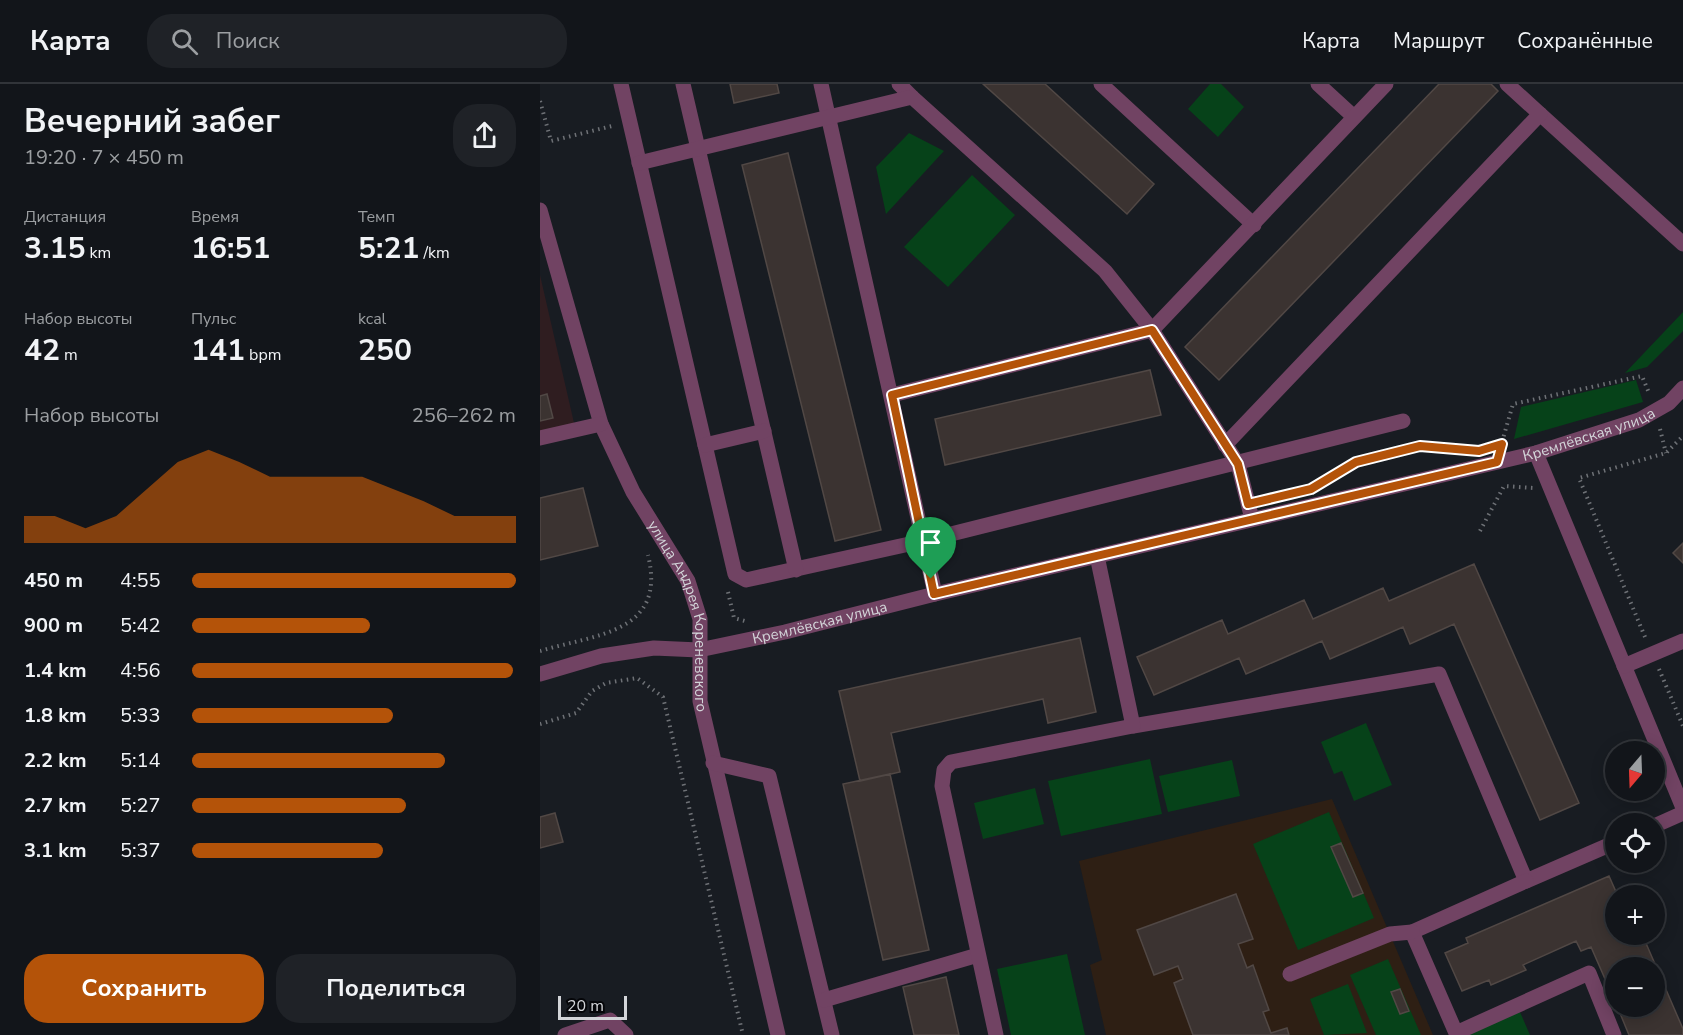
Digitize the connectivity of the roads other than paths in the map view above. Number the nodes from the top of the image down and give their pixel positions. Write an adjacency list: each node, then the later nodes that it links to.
1 (621, 84): 14 (street)
2 (684, 84): 13 (street)
3 (821, 84): 12 (street)
4 (899, 84): 9 (street)
5 (1101, 84): 16 (street)
6 (1318, 84): 11 (street)
7 (1386, 84): 11 (street)
8 (1507, 84): 10 (street)
9 (912, 97): 12 (street); 18 (street)
10 (1540, 114): 17 (street); 26 (street)
11 (1354, 117): 16 (street)
12 (829, 118): 13 (street); 20 (street)
13 (699, 149): 14 (street); 23 (street)
14 (639, 163): 25 (street)
15 (540, 210): 22 (street, улица Андрея Кореневского)
16 (1254, 225): 18 (street)
17 (1683, 244)
18 (1152, 330): 20 (street); 26 (street)
19 (1683, 388): 27 (street, Кремлёвская улица)
20 (892, 395): 30 (street)
21 (1403, 421): 28 (street)
22 (601, 424): 24 (street); 35 (street, улица Андрея Кореневского)
23 (764, 431): 25 (street); 32 (street)
24 (540, 438)
25 (705, 445): 32 (street)
26 (1225, 445): 28 (street)
27 (1536, 453): 29 (street, Кремлёвская улица); 36 (street)
28 (1238, 464): 29 (street); 30 (street)
29 (1252, 519): 31 (street, Кремлёвская улица)
30 (923, 541): 32 (street); 33 (street)
31 (1098, 556): 33 (street, Кремлёвская улица); 38 (street)
32 (796, 570)
33 (934, 594): 35 (street, Кремлёвская улица)
34 (1683, 641): 36 (street)
35 (699, 650): 37 (street, Кремлёвская улица); 39 (street, улица Андрея Кореневского)
36 (1624, 666): 40 (street)
37 (540, 674)
38 (1133, 726): 44 (street); 46 (street)
39 (712, 763): 48 (street); 51 (street, улица Андрея Кореневского)
40 (1683, 808)
41 (1683, 813): 42 (street)
42 (1665, 820)
43 (1605, 847): 44 (street)
44 (1526, 881): 45 (street)
45 (1412, 932): 47 (street); 54 (street)
46 (978, 955): 48 (street); 53 (street)
47 (1290, 974)
48 (824, 1000): 52 (street)
49 (565, 1035): 50 (street)
50 (626, 1035)
51 (778, 1035)
52 (832, 1035)
53 (996, 1035)
54 (1614, 1035)

